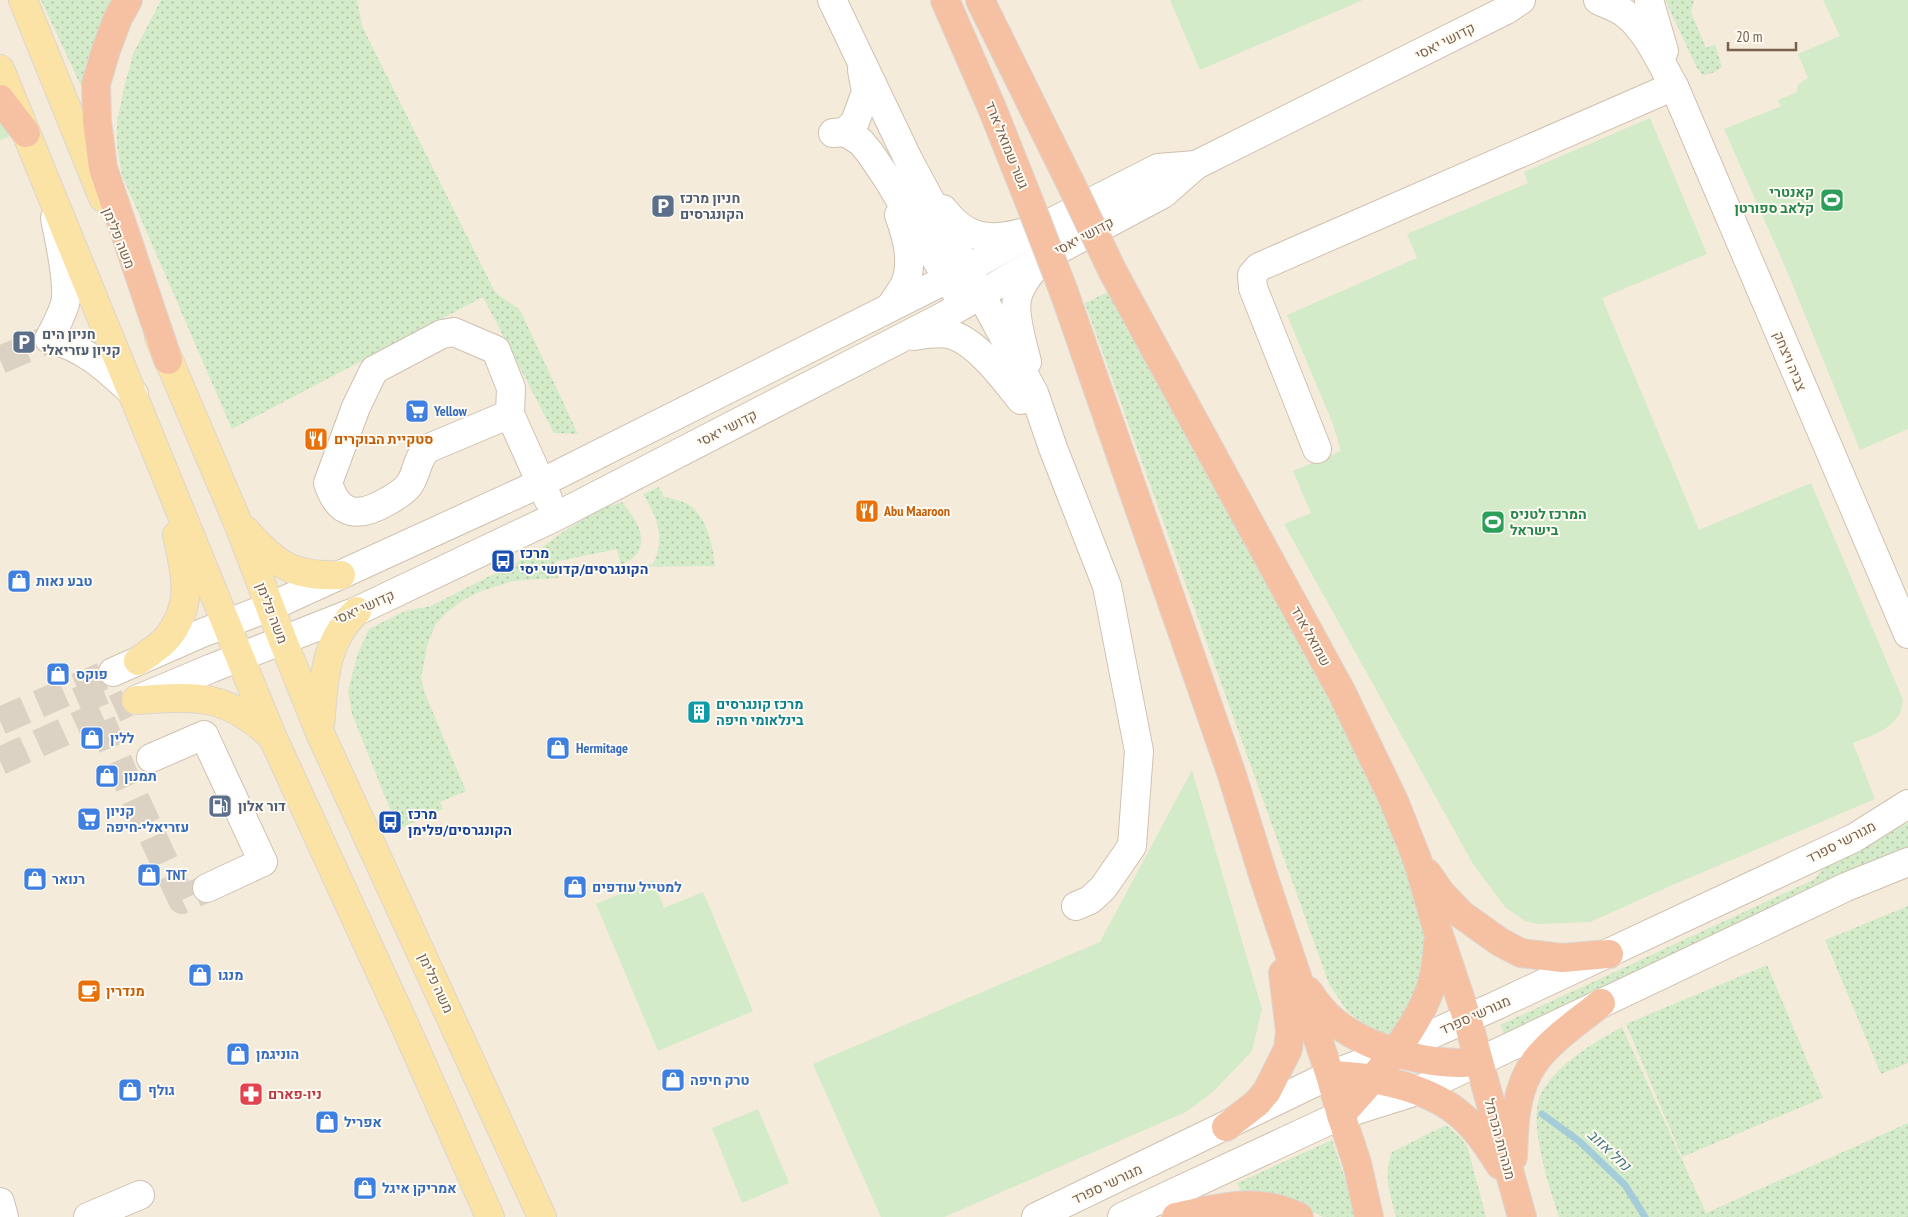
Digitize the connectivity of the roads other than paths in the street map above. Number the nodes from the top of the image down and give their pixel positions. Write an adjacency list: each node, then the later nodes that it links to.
1 (23, 0): 25 (main road, משה פלימן)
2 (128, 0): 25 (highway)
3 (832, 0): 10 (street)
4 (945, 0): 49 (highway, גשר שמואל ארד, bridge)
5 (980, 0): 47 (highway, שמואל ארד, bridge)
6 (1542, 0): 9 (street, קדושי יאסי)
7 (1605, 0): 12 (street, צביה ויצחק)
8 (1649, 0): 12 (street, צביה ויצחק)
9 (1514, 5): 16 (street, קדושי יאסי)
10 (861, 62): 15 (street); 17 (street)
11 (0, 69): 14 (main road)
12 (1674, 86): 29 (street); 38 (street, צביה ויצחק)
13 (0, 99): 14 (highway)
14 (26, 133): 18 (main road)
15 (909, 161): 19 (street); 21 (street)
16 (1196, 164): 19 (street, קדושי יאסי); 20 (street, קדושי יאסי)
17 (888, 178): 21 (street); 23 (street)
18 (53, 202): 26 (main road); 26 (street)
19 (1040, 228): 21 (street, קדושי יאסי)
20 (1042, 259): 22 (street, קדושי יאסי); 27 (street)
21 (957, 273): 22 (street); 23 (street, קדושי יאסי)
22 (972, 300): 24 (street, קדושי יאסי); 27 (street)
23 (890, 307): 31 (street, קדושי יאסי)
24 (905, 337): 27 (street); 32 (street, קדושי יאסי)
25 (168, 360): 33 (main road, משה פלימן)
26 (134, 394): 30 (main road)
27 (1027, 396): 51 (street)
28 (510, 414): 28 (street); 31 (street)
29 (1317, 449)
30 (161, 463): 37 (main road); 41 (main road)
31 (541, 483): 32 (street); 34 (street, קדושי יאסי)
32 (555, 517): 36 (street, קדושי יאסי)
33 (238, 523): 34 (main road); 35 (main road, משה פלימן)
34 (341, 575): 35 (street, קדושי יאסי)
35 (270, 607): 37 (street, קדושי יאסי); 39 (main road, משה פלימן)
36 (357, 611): 39 (street, קדושי יאסי); 43 (main road)
37 (227, 623): 40 (main road); 41 (street, קדושי יאסי)
38 (1908, 634)
39 (283, 641): 40 (street, קדושי יאסי); 43 (main road, משה פלימן)
40 (240, 657): 42 (street, קדושי יאסי); 44 (main road)
41 (126, 666)
42 (132, 701): 44 (main road)
43 (320, 733): 67 (main road, משה פלימן)
44 (272, 736): 70 (main road)
45 (151, 758): 50 (street)
46 (1908, 804): 53 (street, מגורשי ספרד)
47 (1417, 859): 52 (highway, שמואל ארד); 53 (highway)
48 (1908, 862): 55 (street)
49 (1264, 878): 54 (highway); 63 (highway)
50 (207, 888)
51 (1076, 906)
52 (1438, 932): 56 (highway, שמואל ארד); 57 (highway)
53 (1609, 954): 56 (street, מגורשי ספרד)
54 (1298, 976): 57 (highway); 59 (highway)
55 (1601, 1003): 58 (street); 64 (highway)
56 (1467, 1018): 57 (street, מגורשי ספרד); 58 (highway, מנהרות הכרמל)
57 (1394, 1051): 58 (highway); 59 (street, מגורשי ספרד); 60 (highway)
58 (1478, 1062): 61 (street); 64 (highway, מנהרות הכרמל)
59 (1330, 1075): 60 (highway); 62 (highway); 63 (street, מגורשי ספרד)
60 (1372, 1078): 61 (highway); 62 (highway)
61 (1417, 1091): 62 (street); 64 (highway)
62 (1340, 1115): 72 (street); 75 (highway)
63 (1226, 1127): 71 (street, מגורשי ספרד)
64 (1512, 1184): 76 (highway, מנהרות הכרמל)
65 (140, 1195): 69 (street)
66 (0, 1202): 68 (street)
67 (542, 1216)
68 (4, 1217)
69 (88, 1217)
70 (490, 1217)
71 (1036, 1217)
72 (1122, 1217)
73 (1176, 1217): 74 (highway)
74 (1299, 1217)
75 (1369, 1217)
76 (1522, 1217)

